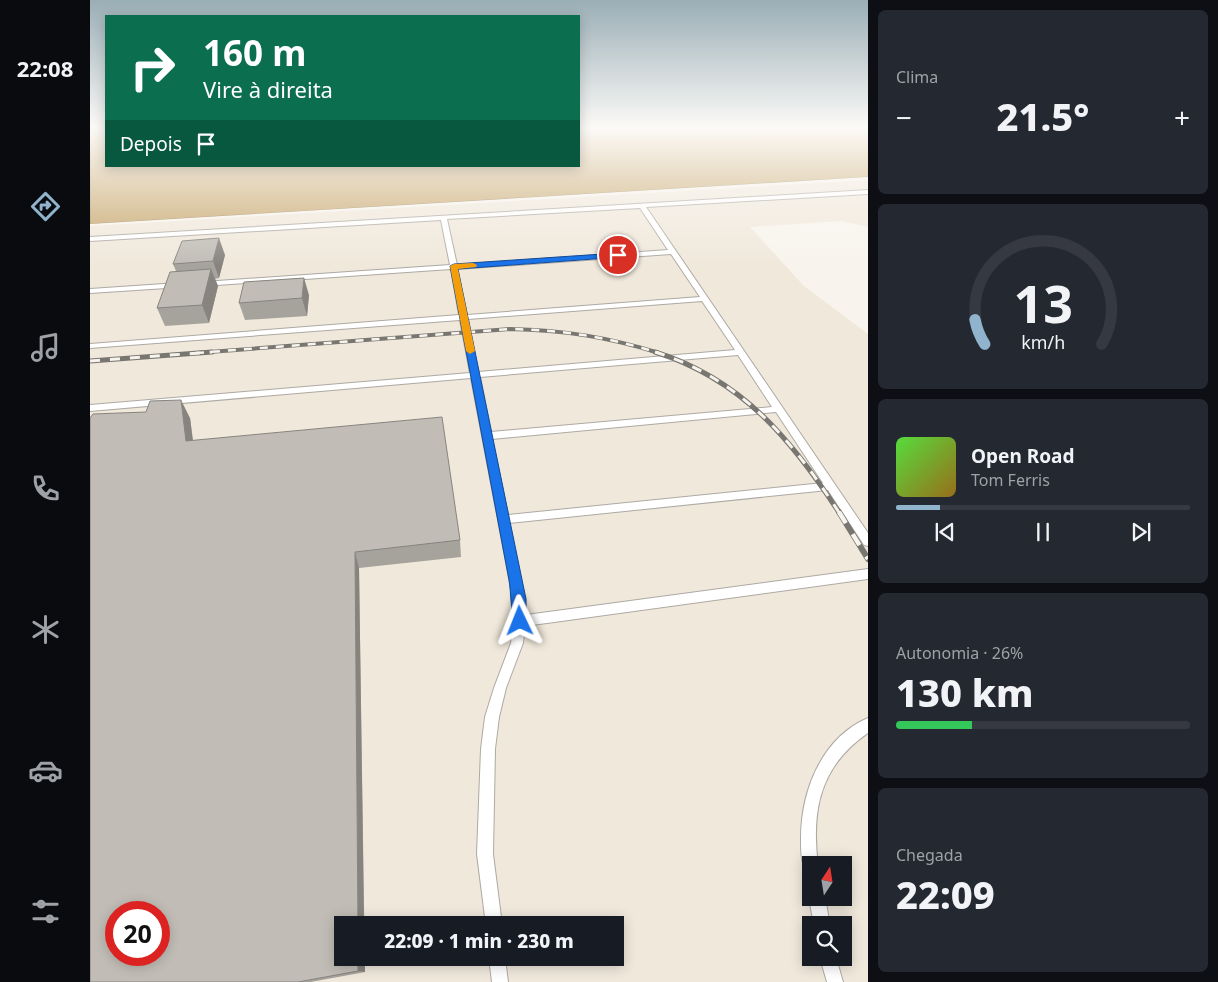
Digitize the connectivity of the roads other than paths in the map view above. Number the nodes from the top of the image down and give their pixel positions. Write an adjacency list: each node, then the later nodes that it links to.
1 (868, 192): 2 (lane)
2 (642, 206): 3 (lane); 5 (lane)
3 (444, 218): 4 (lane); 6 (lane)
4 (90, 239)
5 (673, 252): 6 (lane); 10 (lane)
6 (454, 266): 7 (lane); 11 (lane)
7 (198, 284)
8 (188, 285): 9 (lane)
9 (90, 291)
10 (705, 299): 11 (lane); 13 (lane)
11 (464, 318): 12 (lane); 14 (lane)
12 (90, 346)
13 (740, 352): 14 (lane); 16 (lane)
14 (475, 375): 15 (lane); 17 (lane)
15 (90, 408)
16 (779, 410): 17 (lane); 18 (lane)
17 (487, 436): 19 (lane)
18 (831, 486): 19 (lane); 20 (lane)
19 (504, 519): 22 (lane)
20 (868, 542)
21 (868, 574): 22 (lane)
22 (520, 621): 25 (lane)
23 (868, 725): 24 (lane)
24 (810, 856)
25 (493, 916)
26 (498, 966): 28 (lane)
27 (830, 966): 29 (lane)
28 (500, 982)
29 (835, 982)

